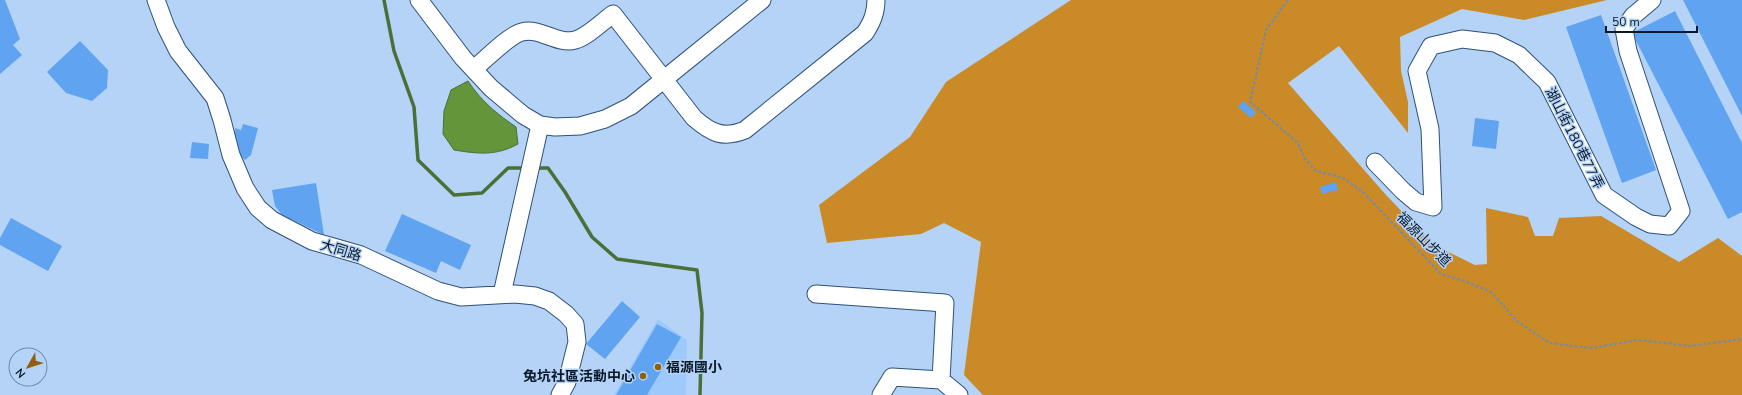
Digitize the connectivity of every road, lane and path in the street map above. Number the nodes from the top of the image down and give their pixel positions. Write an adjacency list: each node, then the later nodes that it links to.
1 (156, 0): 11 (street, 大同路)
2 (419, 0): 7 (street)
3 (762, 0): 8 (street)
4 (876, 0): 8 (street)
5 (1288, 0): 13 (path, 福源山步道)
6 (1652, 0): 10 (street, 湖山街180巷77弄)
7 (474, 69): 8 (street); 9 (street)
8 (664, 79): 9 (street)
9 (540, 125): 11 (street)
10 (1375, 162)
11 (502, 294): 15 (street, 大同路)
12 (816, 294): 14 (street)
13 (1742, 339)
14 (941, 380): 16 (street); 17 (street)
15 (560, 395)
16 (881, 395)
17 (959, 395)

